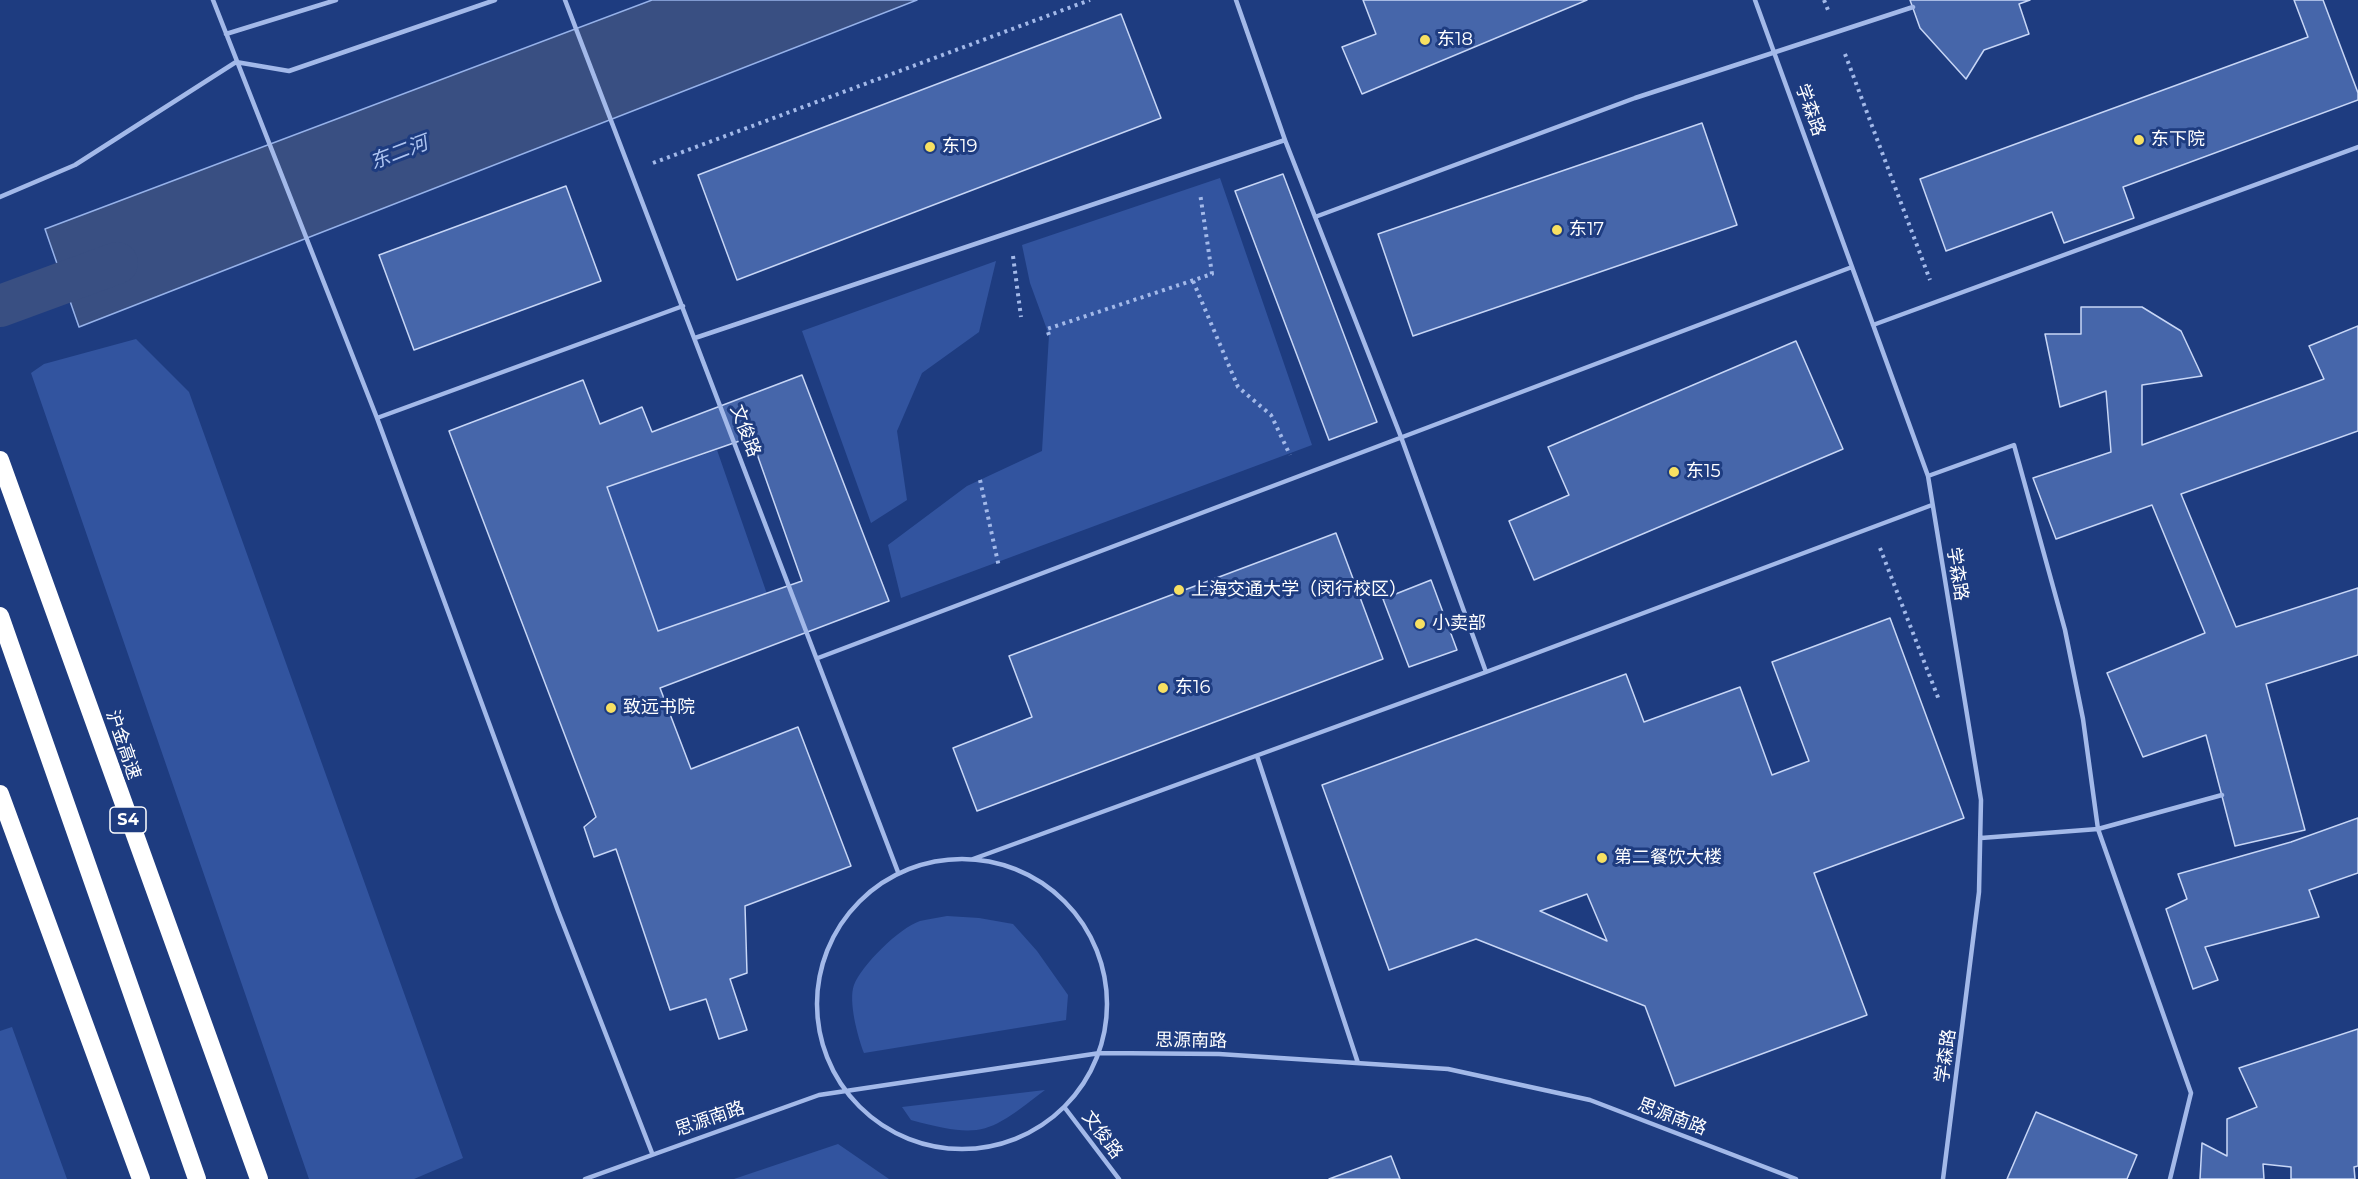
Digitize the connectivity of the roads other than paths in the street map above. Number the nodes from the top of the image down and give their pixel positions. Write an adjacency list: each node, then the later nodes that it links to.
1 (213, 0): 8 (lane)
2 (336, 0): 8 (lane)
3 (495, 0): 10 (lane)
4 (565, 0): 16 (lane, 文俊路)
5 (1236, 0): 11 (lane)
6 (1755, 0): 9 (lane, 学森路)
7 (1913, 7): 9 (lane)
8 (226, 34): 10 (lane)
9 (1775, 53): 14 (lane); 15 (lane, 学森路)
10 (236, 62): 13 (lane); 19 (lane)
11 (1285, 140): 14 (lane); 18 (lane)
12 (2358, 147): 17 (lane)
13 (0, 197)
14 (1315, 217): 20 (lane)
15 (1852, 267): 17 (lane, 学森路); 20 (lane)
16 (683, 306): 18 (lane, 文俊路); 19 (lane)
17 (1873, 325): 22 (lane, 学森路)
18 (695, 338): 25 (lane, 文俊路)
19 (377, 418): 38 (lane)
20 (1401, 437): 25 (lane); 26 (lane)
21 (0, 460): 41 (highway, 沪金高速 / S4)
22 (1928, 476): 23 (lane, 学森路); 30 (lane)
23 (1932, 505): 26 (lane); 31 (lane, 学森路)
24 (0, 616): 40 (highway)
25 (818, 658): 33 (lane, 文俊路)
26 (1486, 672): 27 (lane)
27 (1257, 756): 32 (lane); 35 (lane)
28 (0, 794): 39 (highway)
29 (2222, 795): 30 (lane)
30 (2098, 829): 31 (lane); 46 (lane)
31 (1981, 838): 45 (lane, 学森路)
32 (973, 859): 33 (lane); 34 (lane)
33 (898, 872): 36 (lane)
34 (1100, 1053): 35 (lane, 思源南路); 36 (lane, 思源南路); 37 (lane)
35 (1358, 1063): 44 (lane, 思源南路)
36 (844, 1091): 37 (lane); 38 (lane, 思源南路)
37 (1065, 1108): 43 (lane, 文俊路)
38 (652, 1153): 42 (lane, 思源南路)
39 (141, 1179)
40 (197, 1179)
41 (259, 1179)
42 (585, 1179)
43 (1119, 1179)
44 (1796, 1179)
45 (1943, 1179)
46 (2170, 1179)

